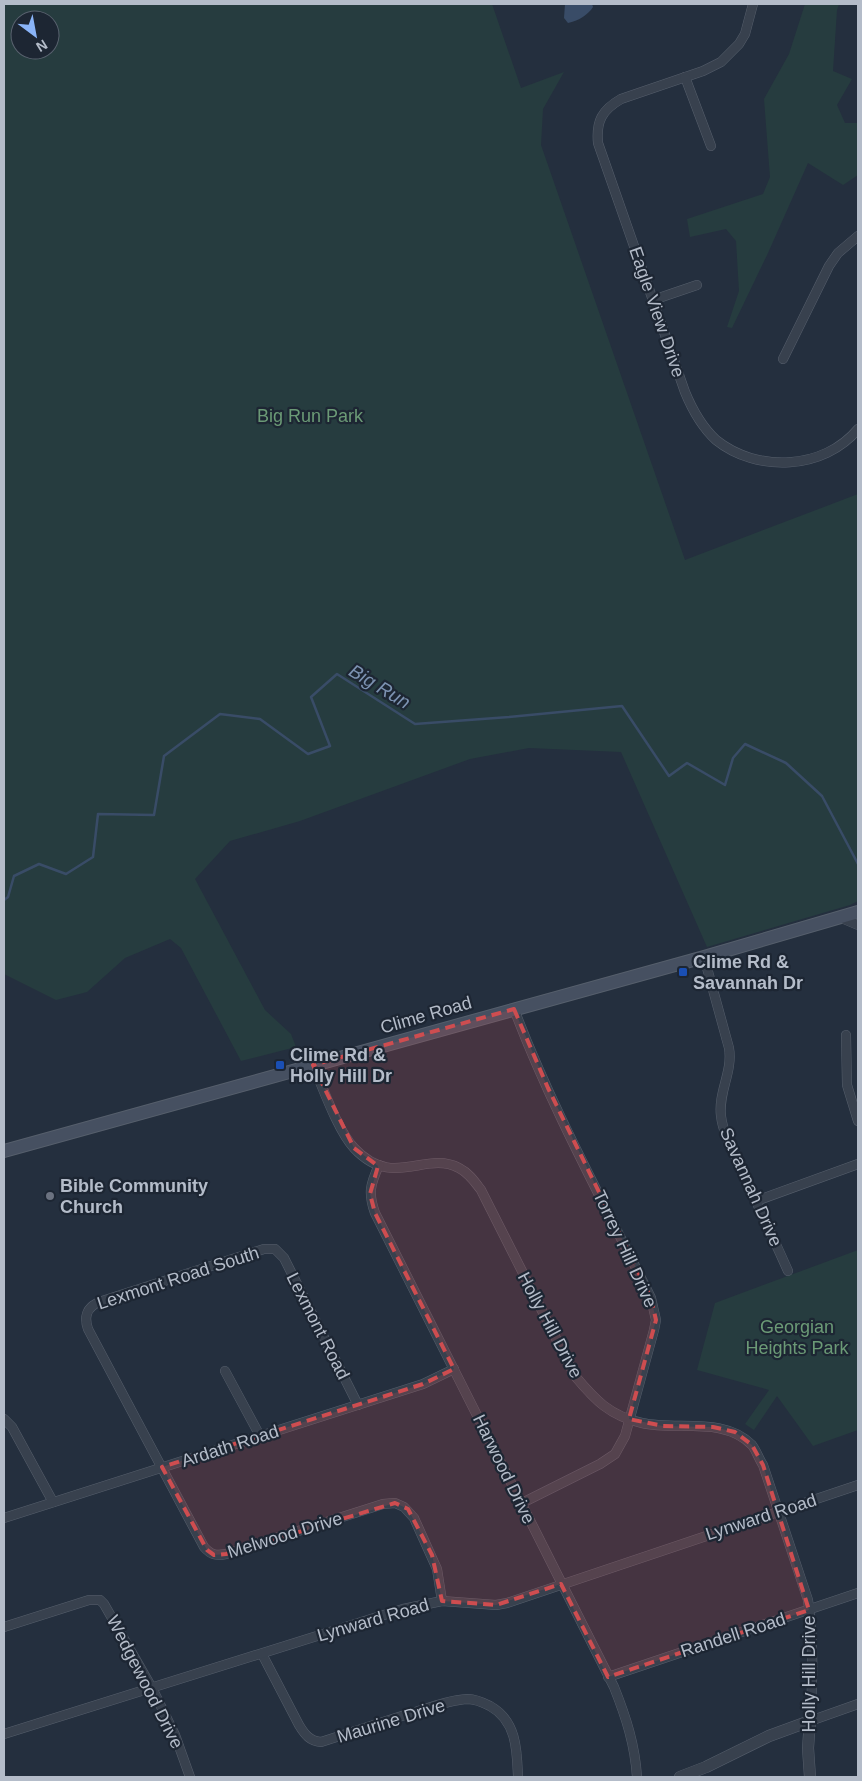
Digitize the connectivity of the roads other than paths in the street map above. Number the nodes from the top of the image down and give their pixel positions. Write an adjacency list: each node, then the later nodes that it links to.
1 (753, 4): 2 (street)
2 (686, 77): 3 (street); 6 (street, Eagle View Drive)
3 (711, 146)
4 (858, 236): 7 (street)
5 (697, 285): 6 (street)
6 (653, 300): 8 (street, Eagle View Drive)
7 (783, 359)
8 (858, 429)
9 (858, 912): 10 (main road, Clime Road)
10 (839, 917): 11 (street); 12 (main road, Clime Road)
11 (858, 926)
12 (704, 957): 13 (main road, Clime Road); 20 (street, Savannah Drive)
13 (514, 1009): 15 (main road, Clime Road); 28 (street, Torrey Hill Drive)
14 (846, 1035): 16 (street)
15 (313, 1065): 17 (main road, Clime Road); 19 (street, Holly Hill Drive)
16 (858, 1120)
17 (4, 1151)
18 (858, 1164): 20 (street)
19 (378, 1165): 24 (street, Harwood Drive); 28 (street, Holly Hill Drive)
20 (756, 1201): 22 (street, Savannah Drive)
21 (275, 1249): 23 (street, Lexmont Road South); 26 (street, Lexmont Road)
22 (788, 1271)
23 (86, 1314): 30 (street, Melwood Drive)
24 (454, 1370): 26 (street, Ardath Road); 33 (street, Harwood Drive)
25 (225, 1371): 29 (street)
26 (358, 1405): 29 (street, Ardath Road)
27 (4, 1419): 32 (street)
28 (630, 1419): 33 (street, Torrey Hill Drive); 34 (street, Holly Hill Drive)
29 (260, 1436): 30 (street, Ardath Road)
30 (162, 1467): 32 (street, Ardath Road); 38 (street, Melwood Drive)
31 (858, 1485): 34 (street, Lynward Road)
32 (53, 1502): 35 (street, Ardath Road)
33 (522, 1503): 36 (street, Harwood Drive)
34 (779, 1511): 36 (street, Lynward Road); 39 (street, Holly Hill Drive)
35 (4, 1518)
36 (561, 1584): 38 (street, Lynward Road); 42 (street, Harwood Drive)
37 (858, 1593): 39 (street, Randell Road)
38 (442, 1600): 41 (street, Lynward Road)
39 (809, 1610): 42 (street, Randell Road); 45 (street, Holly Hill Drive)
40 (4, 1627): 43 (street, Wedgewood Drive)
41 (262, 1654): 43 (street, Lynward Road); 48 (street, Maurine Drive)
42 (608, 1677): 49 (street, Harwood Drive)
43 (152, 1688): 46 (street, Lynward Road); 47 (street, Wedgewood Drive)
44 (858, 1704): 45 (street)
45 (810, 1721): 50 (street); 51 (street, Holly Hill Drive)
46 (4, 1734)
47 (190, 1777)
48 (518, 1777)
49 (637, 1777)
50 (680, 1777)
51 (810, 1777)

